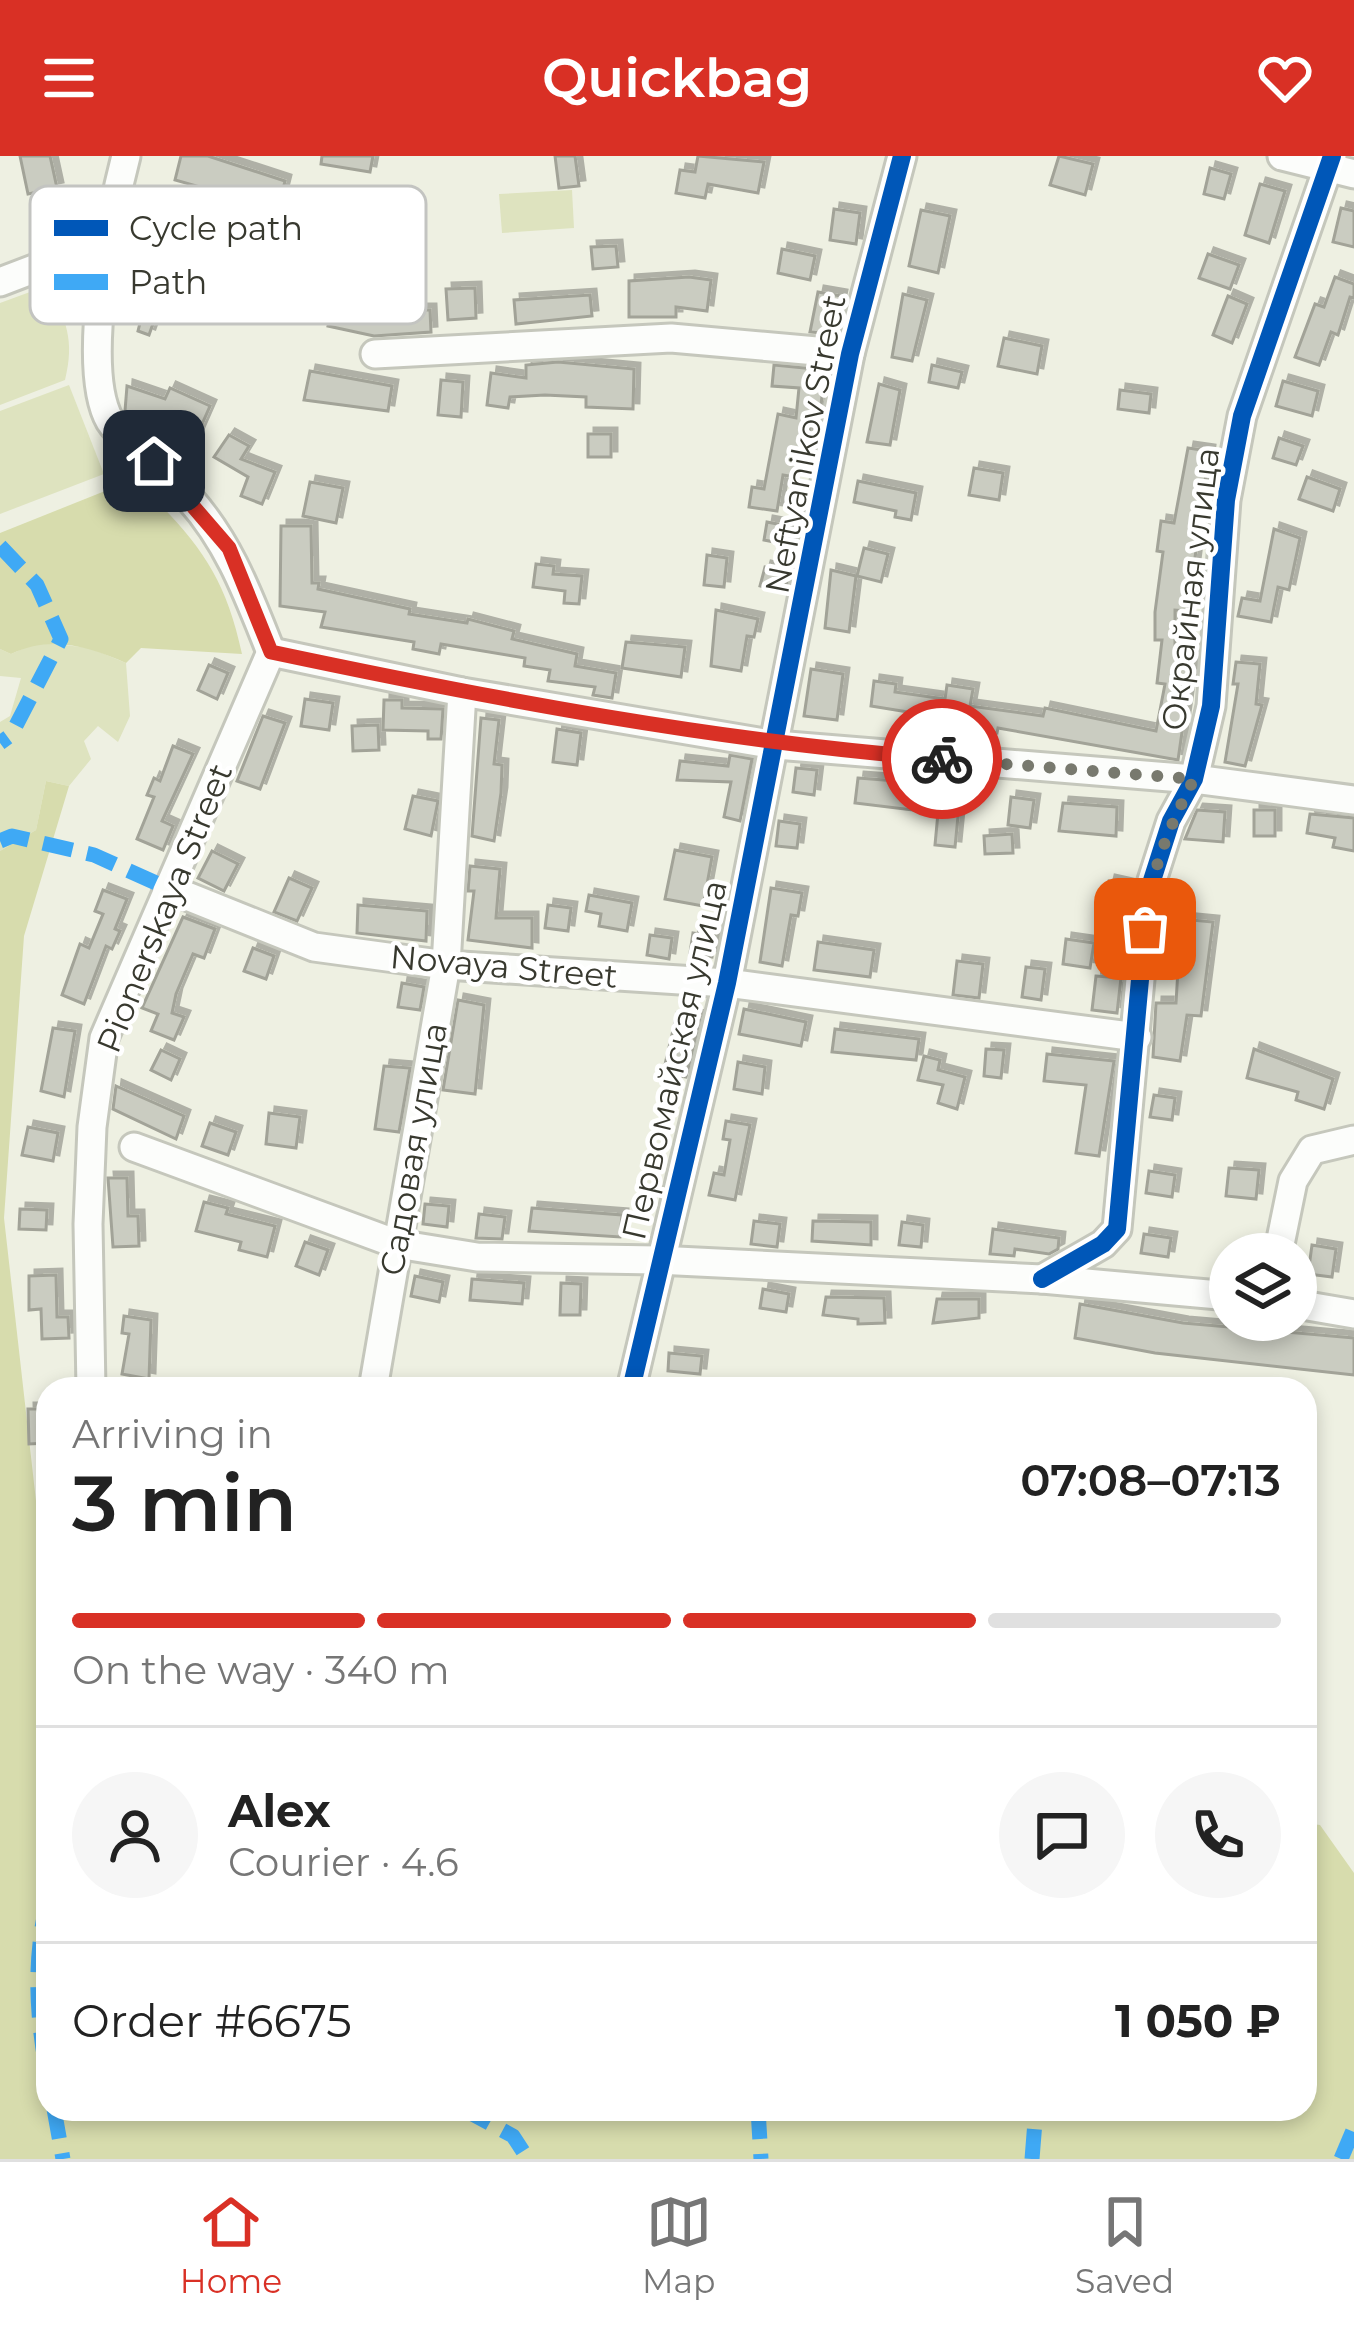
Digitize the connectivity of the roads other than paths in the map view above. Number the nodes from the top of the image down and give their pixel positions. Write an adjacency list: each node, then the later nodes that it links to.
1 (126, 156): 5 (street)
2 (902, 156): 10 (street, Neftyanikov Street)
3 (1282, 156): 4 (street)
4 (1338, 165): 14 (street, Окрайная улица)
5 (121, 186)
6 (30, 270): 7 (street)
7 (0, 282)
8 (101, 324): 11 (street)
9 (375, 354): 10 (street)
10 (850, 354): 13 (street, Neftyanikov Street)
11 (271, 652): 12 (street); 16 (street, Pionerskaya Street)
12 (462, 692): 13 (street); 17 (street, Садовая улица)
13 (776, 746): 14 (street); 18 (street, Первомайская улица)
14 (1194, 779): 15 (street); 19 (street, Окрайная улица)
15 (1354, 800)
16 (166, 888): 17 (street, Novaya Street); 29 (street, Pionerskaya Street)
17 (446, 965): 18 (street, Novaya Street); 23 (street, Садовая улица)
18 (728, 983): 19 (street, Novaya Street); 24 (street, Первомайская улица)
19 (1137, 1037): 25 (street, Окрайная улица)
20 (1354, 1140): 22 (street)
21 (134, 1147): 23 (street)
22 (1282, 1233)
23 (397, 1244): 24 (street); 30 (street, Садовая улица)
24 (658, 1259): 25 (street); 31 (street, Первомайская улица)
25 (1042, 1279): 26 (street)
26 (1209, 1294)
27 (1317, 1308): 28 (street)
28 (1354, 1314)
29 (91, 1377)
30 (375, 1377)
31 (633, 1377)

